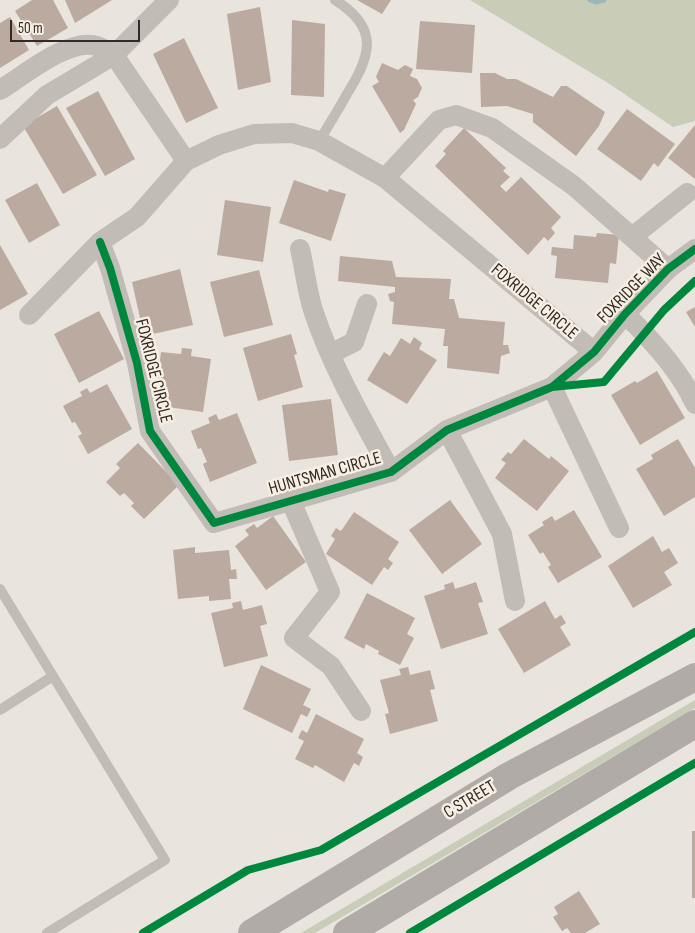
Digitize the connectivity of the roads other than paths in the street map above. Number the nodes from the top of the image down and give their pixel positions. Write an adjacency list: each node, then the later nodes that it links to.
1 (168, 0): 3 (street)
2 (335, 0): 6 (lane)
3 (114, 55): 4 (street); 5 (street); 7 (street)
4 (0, 90)
5 (0, 139)
6 (319, 141): 7 (street, FOXRIDGE CIRCLE); 8 (street, FOXRIDGE CIRCLE)
7 (186, 161): 11 (street, FOXRIDGE CIRCLE)
8 (385, 178): 10 (street); 18 (street, FOXRIDGE CIRCLE)
9 (687, 193): 10 (street)
10 (632, 237): 14 (street)
11 (100, 242): 17 (street, FOXRIDGE CIRCLE); 25 (street, FOXRIDGE CIRCLE)
12 (300, 249): 19 (street)
13 (695, 249): 14 (street, FOXRIDGE WAY)
14 (668, 269): 16 (street, FOXRIDGE WAY)
15 (366, 304): 19 (street)
16 (625, 314): 18 (street, FOXRIDGE WAY); 21 (street)
17 (29, 315)
18 (594, 352): 20 (street, HUNTSMAN CIRCLE)
19 (330, 354): 23 (street)
20 (552, 387): 22 (street, HUNTSMAN CIRCLE); 26 (street)
21 (695, 404)
22 (447, 430): 23 (street, HUNTSMAN CIRCLE); 28 (street)
23 (391, 472): 24 (street, HUNTSMAN CIRCLE)
24 (290, 499): 25 (street, HUNTSMAN CIRCLE); 32 (street)
25 (214, 523)
26 (619, 528)
27 (0, 589): 29 (lane)
28 (515, 601)
29 (53, 676): 31 (lane); 34 (lane)
30 (695, 677): 35 (main road, C STREET)
31 (0, 710)
32 (361, 711)
33 (695, 724): 36 (main road)
34 (47, 933)
35 (252, 933)
36 (347, 933)

